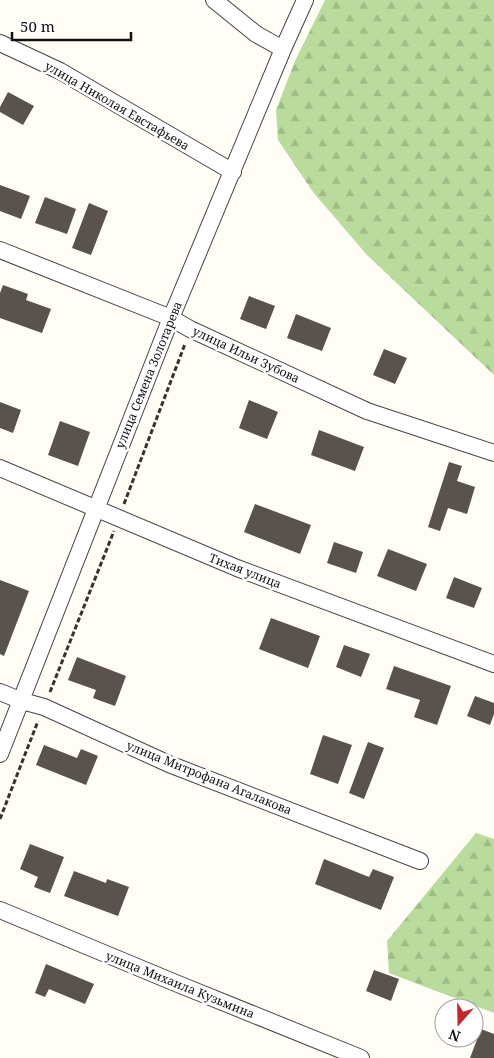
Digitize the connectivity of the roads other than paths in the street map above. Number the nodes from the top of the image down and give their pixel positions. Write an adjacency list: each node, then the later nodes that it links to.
1 (214, 0): 4 (street)
2 (305, 0): 4 (street, улица Семена Золотарева)
3 (0, 43): 5 (street, улица Николая Евстафьева)
4 (283, 49): 5 (street, улица Семена Золотарева)
5 (233, 172): 7 (street, улица Семена Золотарева)
6 (0, 250): 7 (street, улица Ильи Зубова)
7 (171, 318): 8 (street, улица Ильи Зубова); 10 (street, улица Семена Золотарева)
8 (494, 453)
9 (0, 468): 10 (street, Тихая улица)
10 (97, 508): 11 (street, Тихая улица); 13 (street, улица Семена Золотарева)
11 (494, 664)
12 (0, 692): 13 (street, улица Митрофана Агалакова)
13 (22, 701): 14 (street, улица Семена Золотарева); 15 (street, улица Митрофана Агалакова)
14 (0, 754)
15 (420, 861)
16 (0, 910): 17 (street, улица Михаила Кузьмина)
17 (361, 1058)

